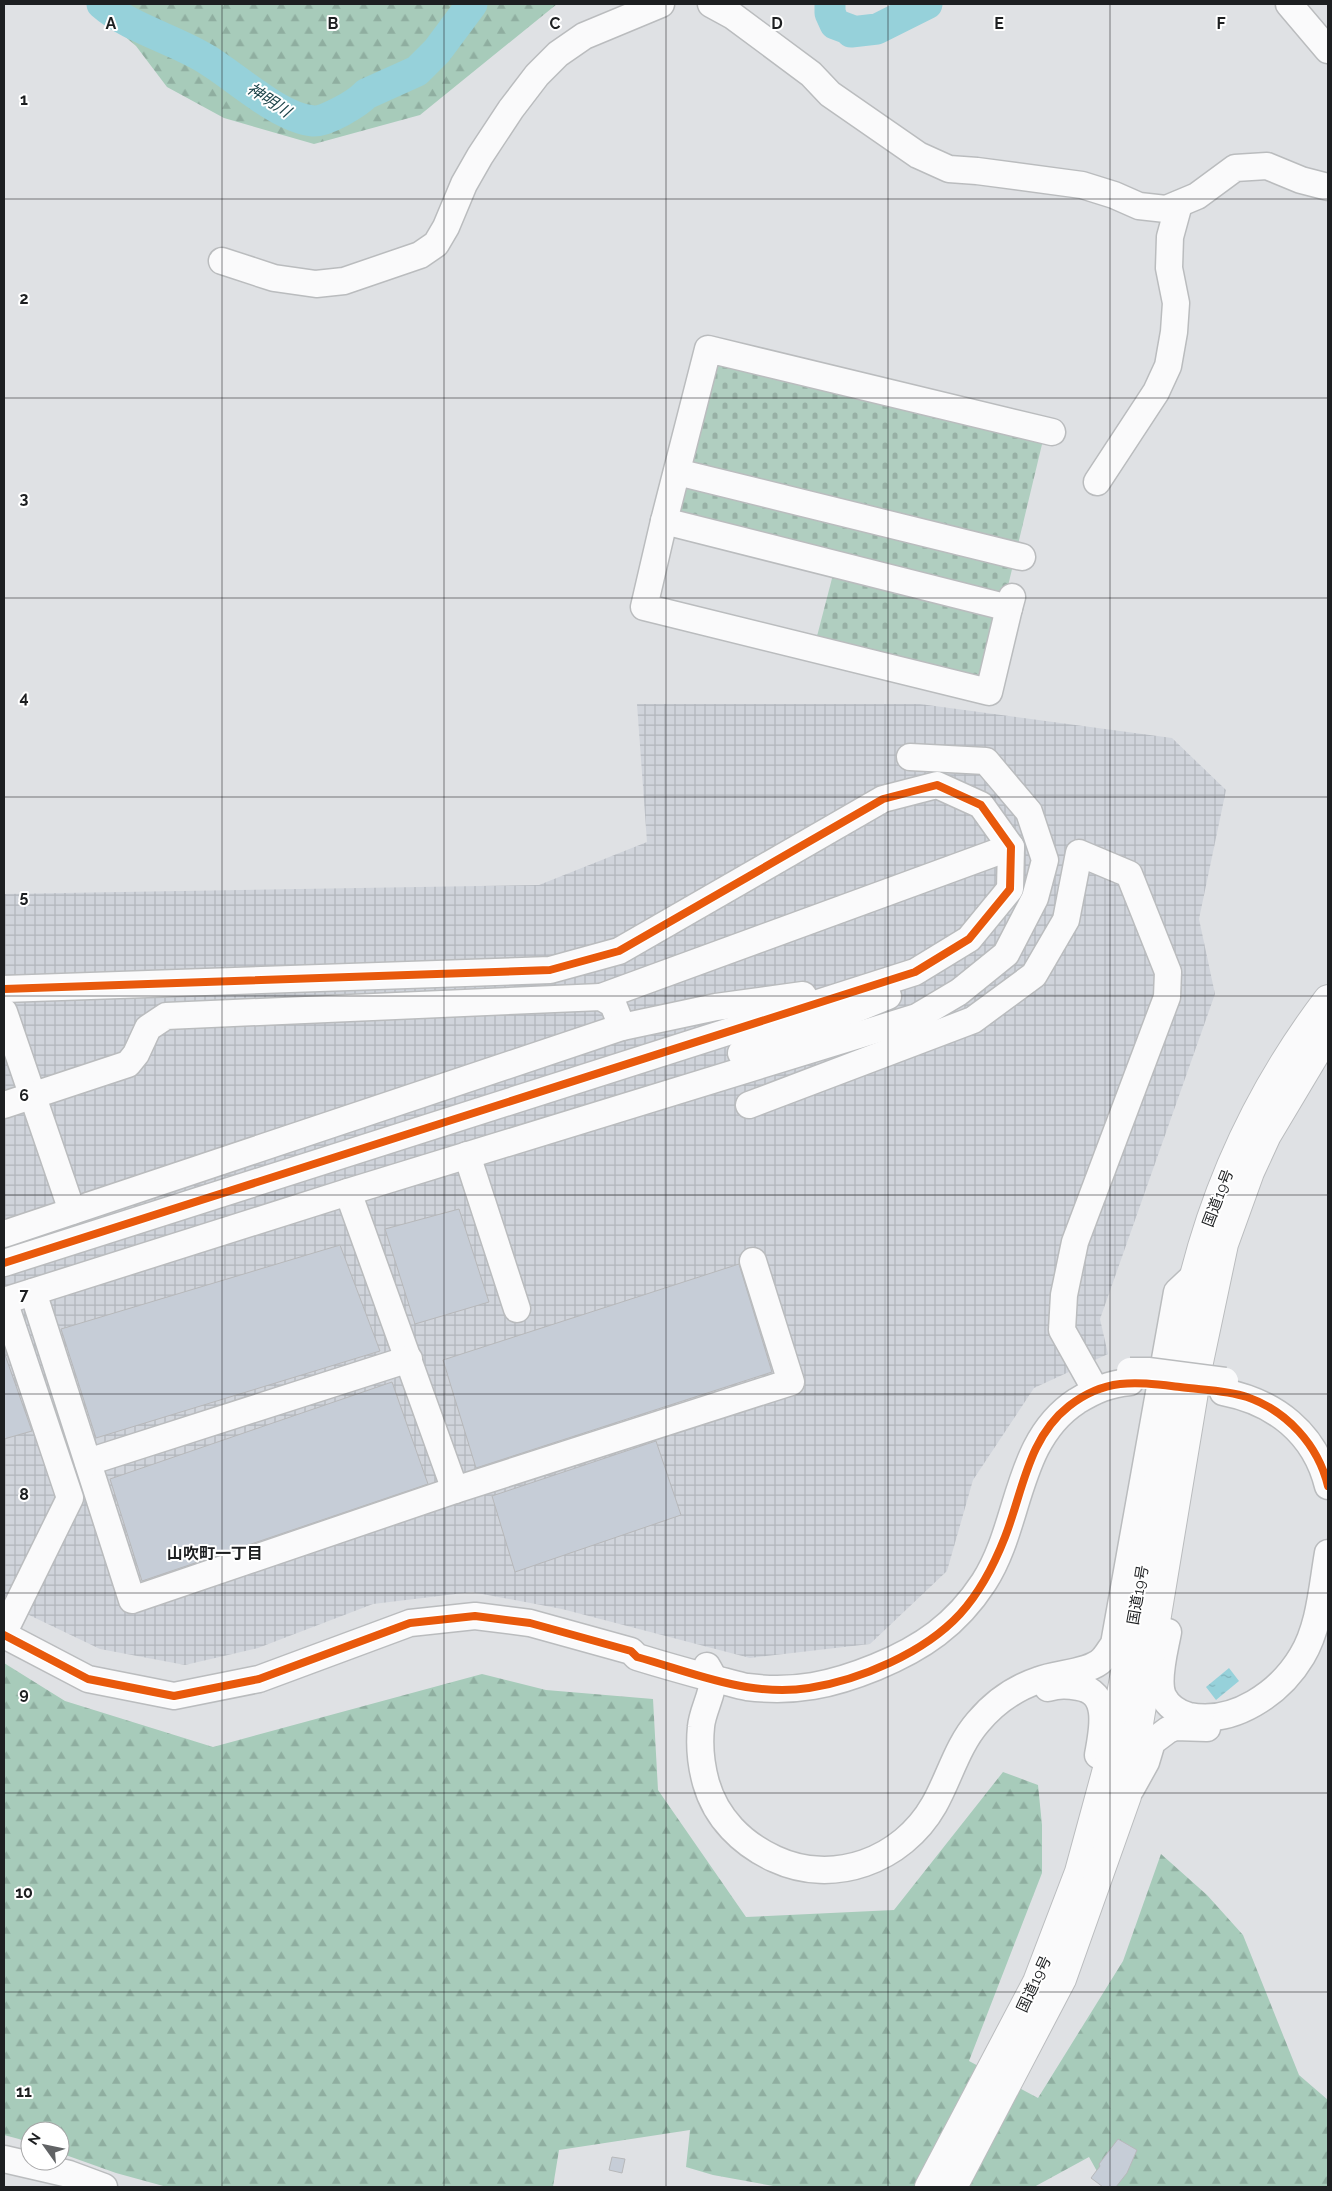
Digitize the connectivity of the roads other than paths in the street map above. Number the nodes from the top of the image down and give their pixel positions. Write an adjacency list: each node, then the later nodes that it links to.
1 (661, 4): 7 (street)
2 (711, 4): 6 (street)
3 (1289, 4): 4 (street)
4 (1328, 50)
5 (1328, 186): 6 (street)
6 (1178, 204): 10 (street)
7 (222, 261)
8 (1052, 432): 9 (street)
9 (677, 472): 11 (street); 12 (street)
10 (1097, 482)
11 (664, 521): 11 (street)
12 (1022, 557)
13 (910, 757): 24 (street)
14 (1011, 847): 15 (street); 17 (street); 18 (street)
15 (969, 939): 16 (street); 24 (street)
16 (873, 985): 21 (street); 32 (street)
17 (4, 990)
18 (601, 997): 21 (street); 23 (street)
19 (1328, 999): 33 (highway, 国道19号)
20 (4, 1012): 23 (street)
21 (622, 1028): 29 (street)
22 (1328, 1033): 42 (highway, 国道19号)
23 (32, 1095): 25 (street); 29 (street)
24 (644, 1101): 27 (street)
25 (4, 1104)
26 (749, 1105): 38 (street)
27 (467, 1156): 28 (street); 36 (street)
28 (348, 1192): 34 (street); 37 (street)
29 (72, 1211): 30 (street)
30 (4, 1234)
31 (753, 1262): 44 (street)
32 (4, 1263)
33 (1194, 1276): 48 (street); 50 (highway, 国道19号)
34 (33, 1292): 35 (street); 41 (street)
35 (4, 1301): 47 (street)
36 (517, 1309)
37 (408, 1359): 41 (street); 44 (street)
38 (1094, 1386): 39 (street); 48 (street)
39 (1224, 1387): 40 (street); 43 (street)
40 (1328, 1455)
41 (88, 1462): 44 (street)
42 (1179, 1480): 45 (street); 49 (highway, 国道19号)
43 (1328, 1486)
44 (455, 1490)
45 (1328, 1553)
46 (1328, 1612): 49 (street)
47 (4, 1634): 48 (street)
48 (706, 1673): 50 (street)
49 (1127, 1796): 51 (highway, 国道19号)
50 (1079, 1872): 51 (highway, 国道19号)
51 (1006, 2062): 54 (highway, 国道19号); 55 (highway, 国道19号)
52 (4, 2160): 53 (street)
53 (104, 2187)
54 (929, 2187)
55 (953, 2187)

